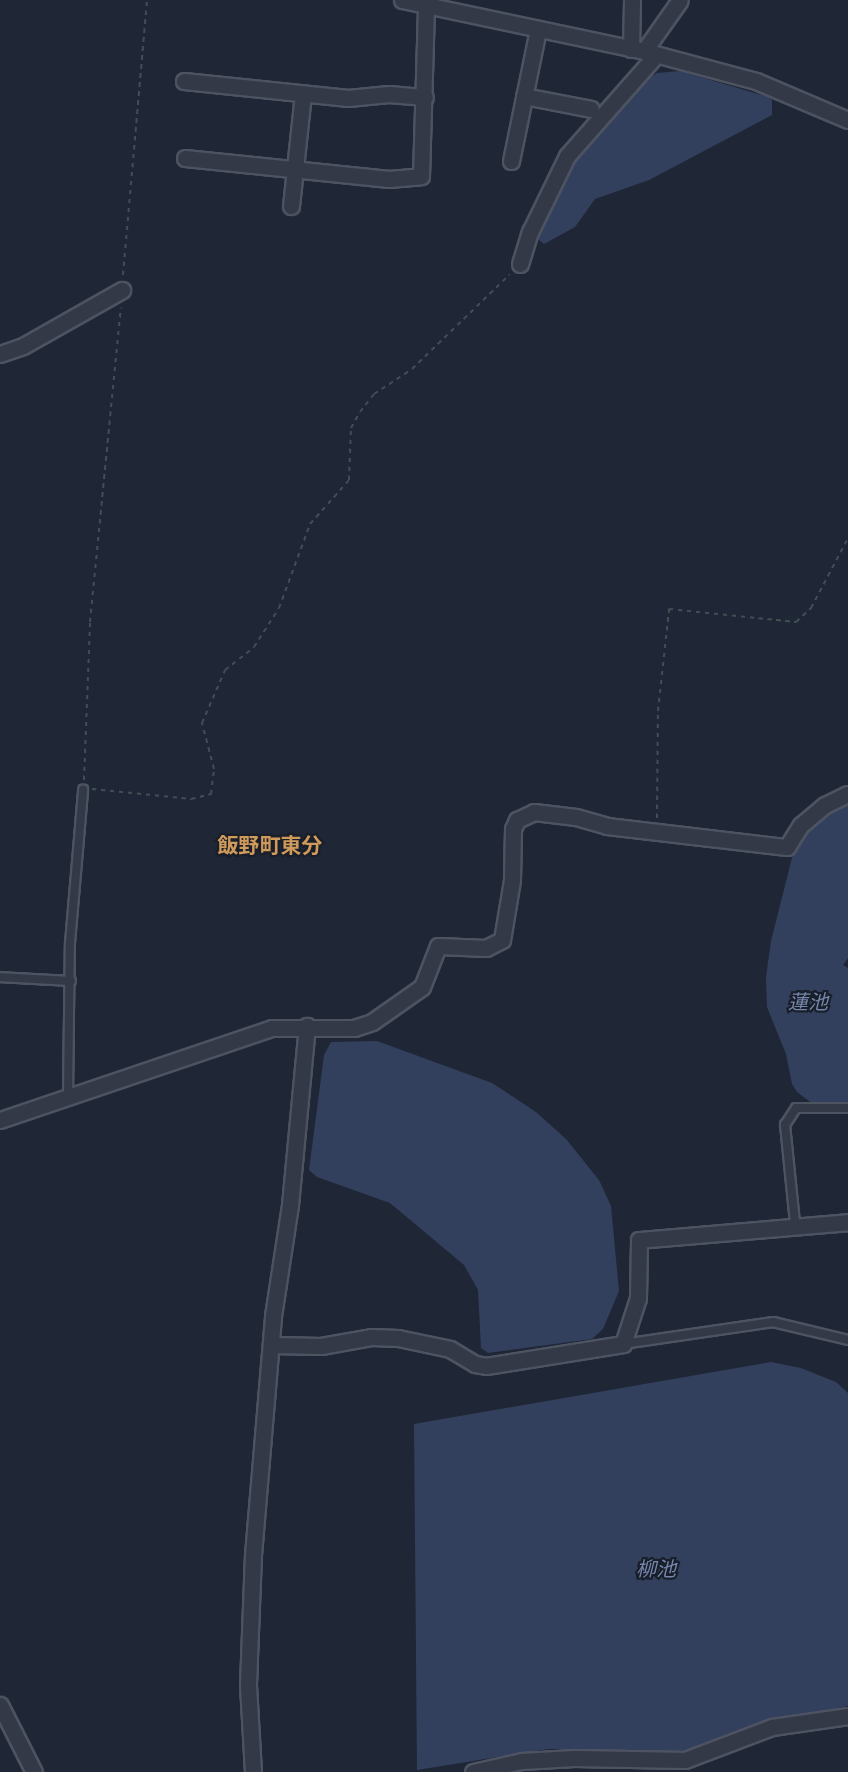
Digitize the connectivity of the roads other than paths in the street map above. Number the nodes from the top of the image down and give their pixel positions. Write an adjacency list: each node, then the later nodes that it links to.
1 (402, 0): 4 (street)
2 (633, 0): 6 (street)
3 (680, 0): 6 (street)
4 (426, 5): 5 (street); 9 (street)
5 (538, 29): 6 (street); 10 (street)
6 (644, 52): 12 (street); 17 (street)
7 (184, 81): 8 (street)
8 (303, 94): 9 (street); 15 (street)
9 (425, 96): 15 (street)
10 (524, 96): 11 (street); 14 (street)
11 (591, 109)
12 (848, 120)
13 (184, 158): 15 (street)
14 (511, 161)
15 (295, 170): 16 (street)
16 (291, 206)
17 (520, 264)
18 (122, 290): 19 (street)
19 (0, 354)
20 (83, 790): 23 (lane)
21 (848, 794): 24 (street)
22 (0, 977): 23 (lane)
23 (71, 981): 25 (lane)
24 (307, 1026): 25 (street); 32 (street)
25 (68, 1097): 27 (street)
26 (848, 1108): 29 (lane)
27 (0, 1120)
28 (848, 1222): 29 (street)
29 (795, 1223): 31 (street)
30 (848, 1340): 31 (lane)
31 (623, 1344): 32 (street)
32 (272, 1345): 36 (street)
33 (0, 1705): 35 (street)
34 (848, 1716): 37 (street)
35 (34, 1772)
36 (253, 1772)
37 (472, 1772)

